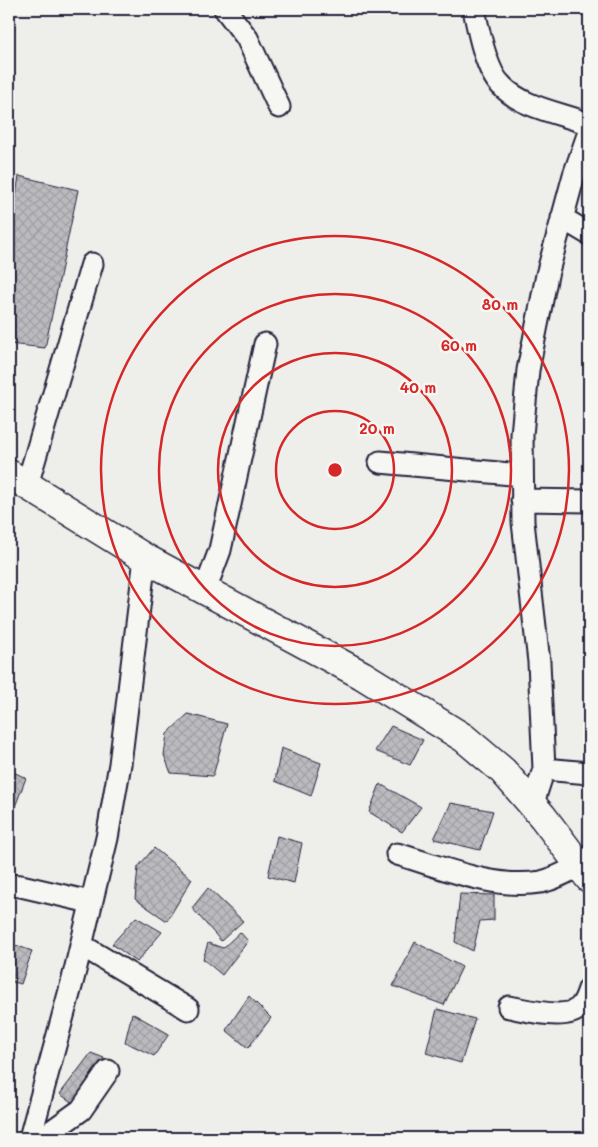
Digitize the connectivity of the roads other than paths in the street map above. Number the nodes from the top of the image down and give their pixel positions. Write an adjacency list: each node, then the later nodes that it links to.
1 (225, 9): 3 (street)
2 (474, 9): 4 (street)
3 (279, 107)
4 (589, 124)
5 (589, 132): 6 (street)
6 (562, 218): 7 (street); 11 (street)
7 (589, 234)
8 (92, 264): 12 (street)
9 (265, 344): 16 (street)
10 (380, 462): 11 (street)
11 (522, 475): 13 (street)
12 (18, 480): 15 (main road)
13 (522, 500): 14 (street); 17 (street)
14 (589, 501)
15 (145, 558): 16 (main road); 23 (street)
16 (205, 590): 19 (main road)
17 (544, 769): 18 (street); 19 (street)
18 (589, 773)
19 (532, 806): 21 (main road)
20 (397, 854): 21 (street)
21 (586, 872)
22 (9, 885): 23 (street)
23 (90, 902): 24 (street)
24 (81, 945): 27 (street); 29 (street)
25 (589, 989): 26 (street)
26 (509, 1007)
27 (188, 1009)
28 (108, 1071): 30 (street)
29 (30, 1138)
30 (42, 1138)

